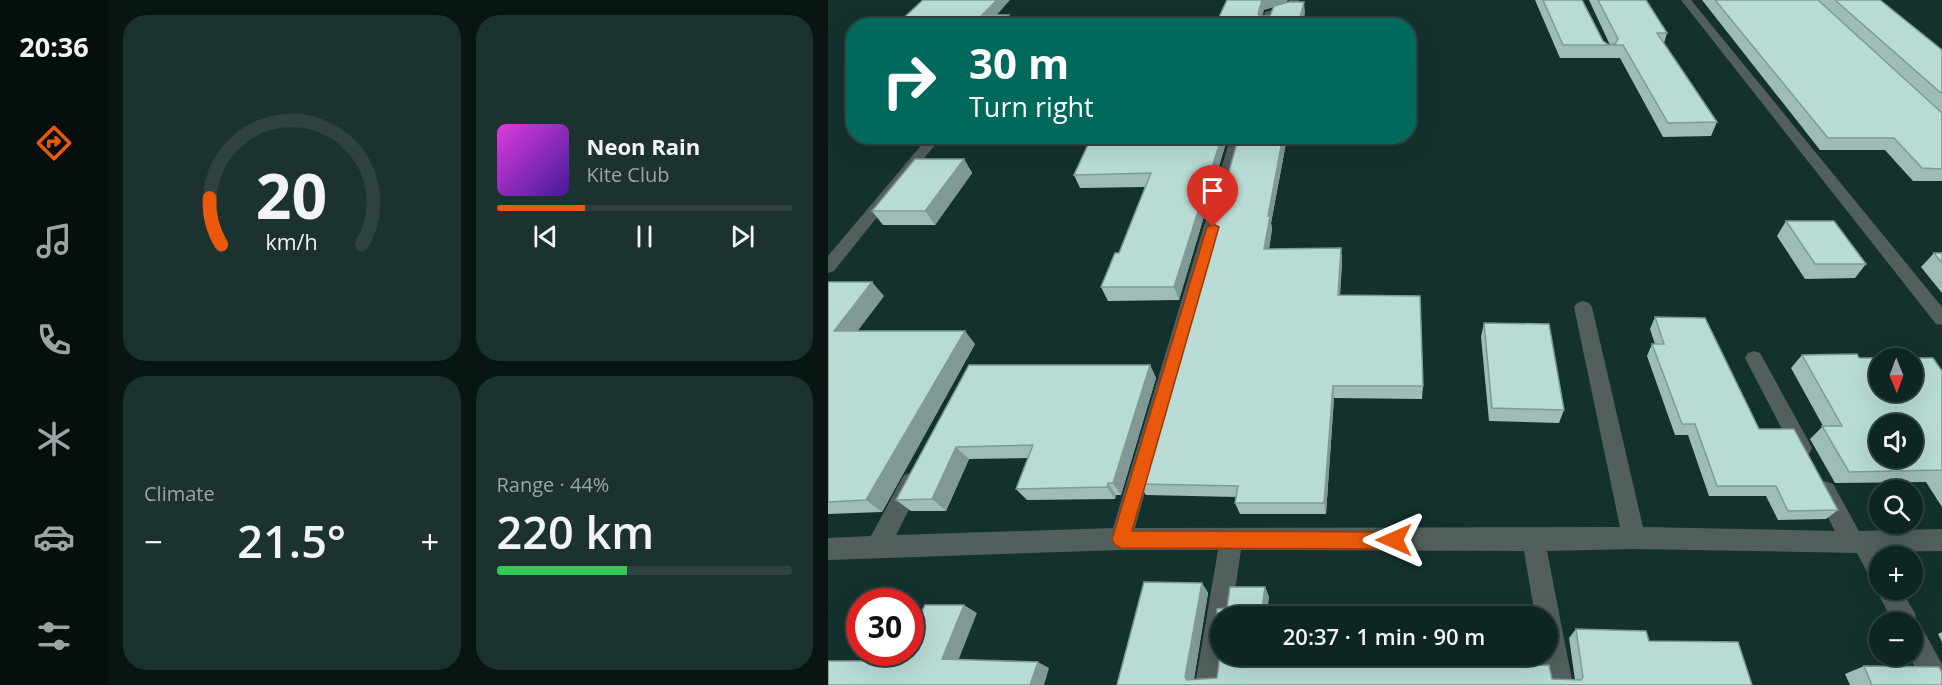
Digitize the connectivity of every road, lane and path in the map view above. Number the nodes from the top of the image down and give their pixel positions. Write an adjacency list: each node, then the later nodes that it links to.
1 (1294, 0): 3 (street)
2 (1686, 0): 8 (street)
3 (1268, 18)
4 (929, 144): 6 (street)
5 (1236, 144): 12 (street)
6 (828, 267)
7 (1583, 307): 11 (street)
8 (1942, 319)
9 (1754, 358): 16 (street)
10 (920, 467): 18 (street)
11 (1634, 538): 14 (street); 16 (street)
12 (1121, 539): 13 (street); 18 (street)
13 (1231, 540): 14 (street); 23 (street)
14 (1533, 540): 20 (street)
15 (1942, 540): 16 (street)
16 (1858, 542): 19 (street)
17 (828, 549): 18 (street)
18 (877, 549)
19 (1869, 558)
20 (1546, 606)
21 (1923, 656): 25 (street)
22 (1557, 666): 24 (street)
23 (1208, 685)
24 (1560, 685)
25 (1939, 685)

